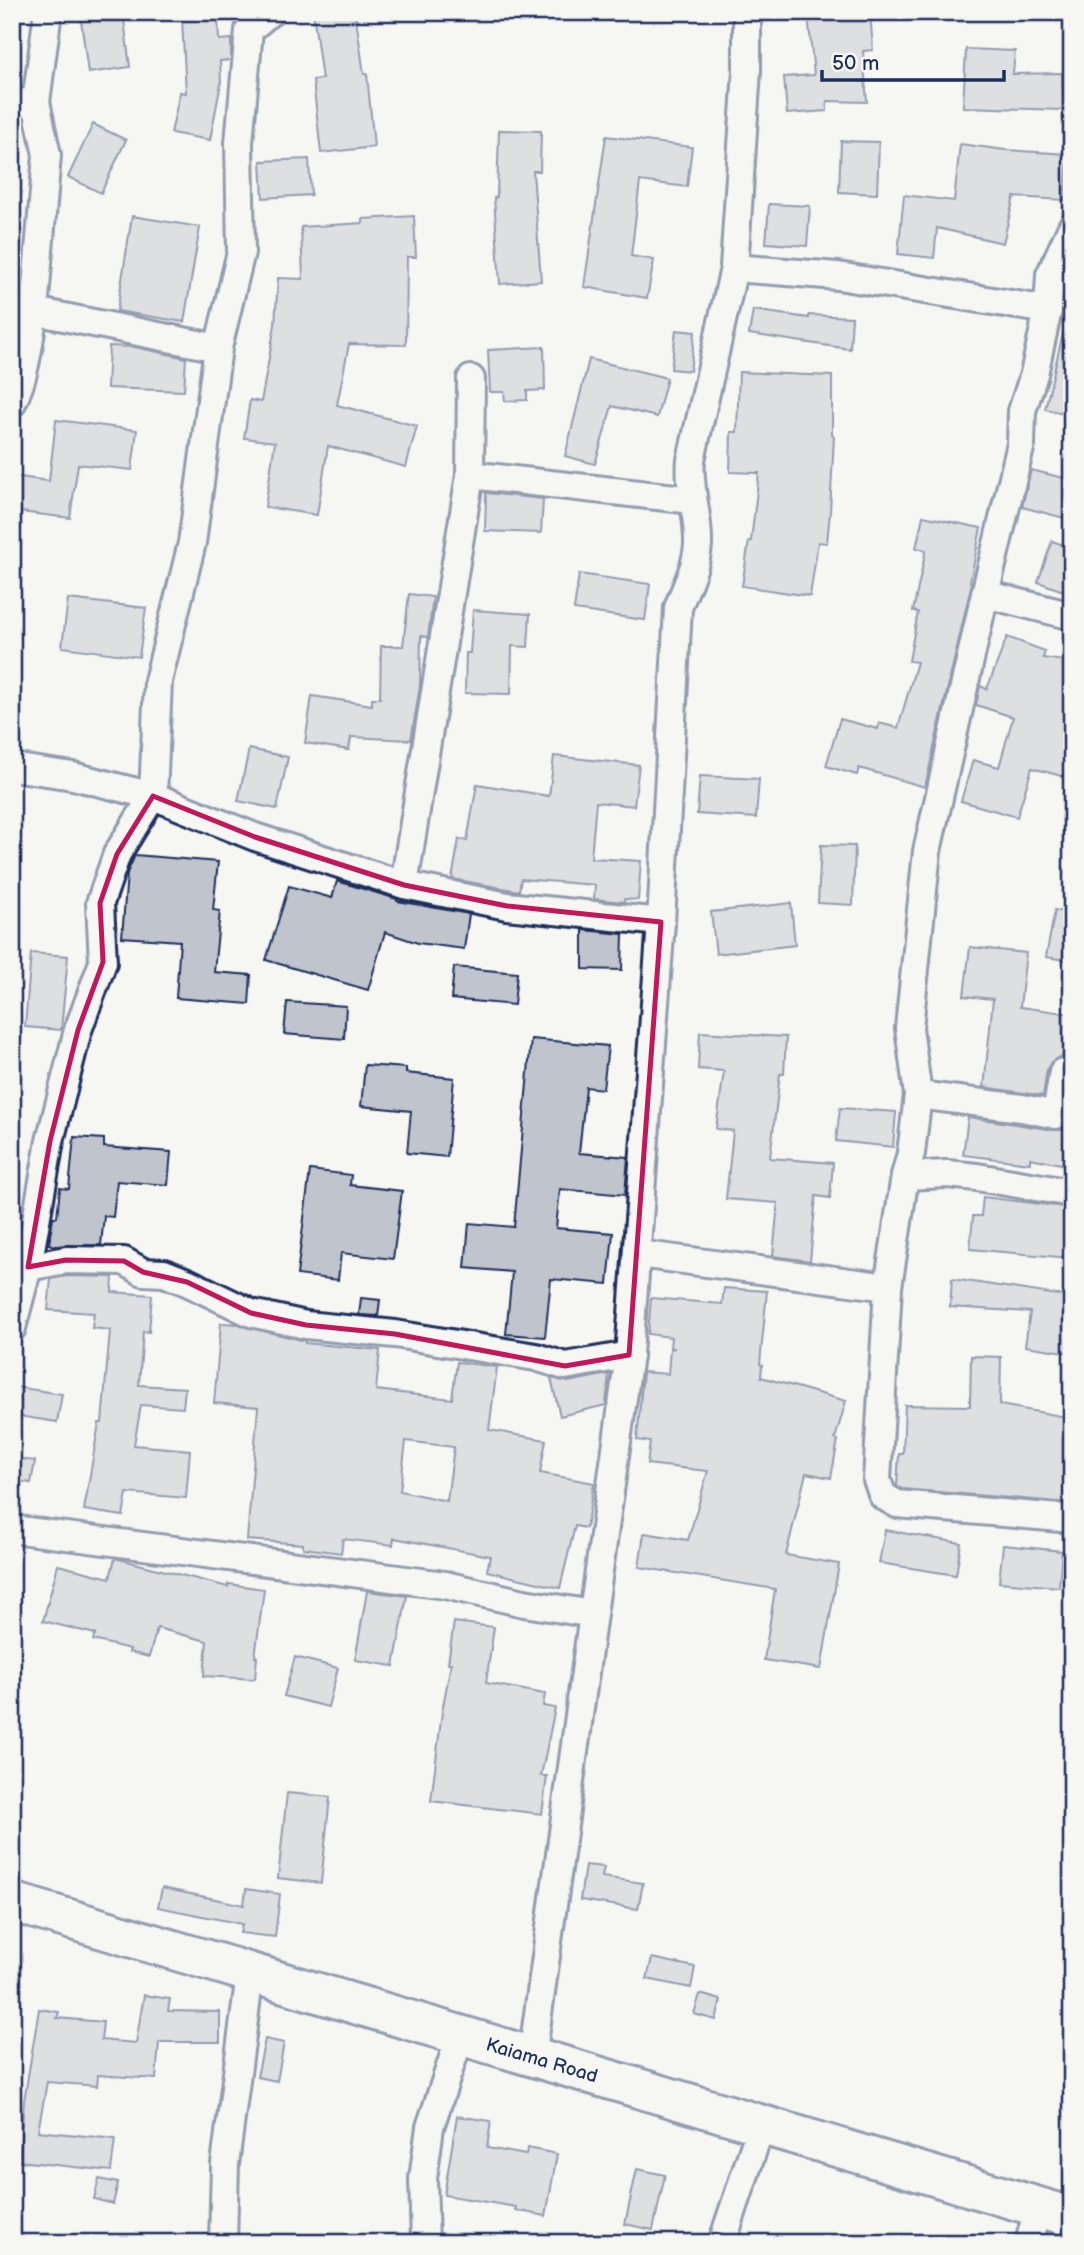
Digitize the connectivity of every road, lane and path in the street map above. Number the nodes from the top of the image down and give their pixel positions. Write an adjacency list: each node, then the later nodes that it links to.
1 (48, 12): 4 (street)
2 (270, 12): 10 (street)
3 (747, 12): 6 (street)
4 (24, 103): 9 (street)
5 (1072, 228): 7 (street)
6 (734, 268): 8 (street); 14 (street)
7 (1061, 279): 8 (street)
8 (1048, 310): 15 (street)
9 (34, 311): 10 (street); 12 (street)
10 (218, 348): 18 (street)
11 (471, 379): 13 (street)
12 (12, 403)
13 (470, 474): 14 (street); 19 (street)
14 (693, 500): 20 (street)
15 (985, 594): 16 (street); 22 (street)
16 (1072, 617)
17 (12, 767): 18 (street)
18 (153, 796): 19 (street); 26 (street)
19 (404, 885): 20 (street)
20 (661, 922): 25 (street)
21 (1072, 1070): 22 (street)
22 (918, 1096): 23 (street)
23 (905, 1176): 24 (street); 27 (street)
24 (1072, 1193)
25 (638, 1254): 27 (street); 29 (street)
26 (28, 1267): 28 (street); 29 (street)
27 (888, 1287): 30 (street)
28 (12, 1328)
29 (629, 1355): 32 (street)
30 (1072, 1519)
31 (12, 1529): 32 (street)
32 (593, 1614): 36 (street)
33 (12, 1902): 34 (highway, Kaiama Road)
34 (250, 1974): 35 (highway, Kaiama Road); 39 (street)
35 (460, 2037): 36 (highway, Kaiama Road); 40 (street)
36 (532, 2058): 37 (highway, Kaiama Road)
37 (761, 2126): 38 (highway, Kaiama Road); 41 (street)
38 (1046, 2223)
39 (223, 2243)
40 (425, 2243)
41 (722, 2243)

